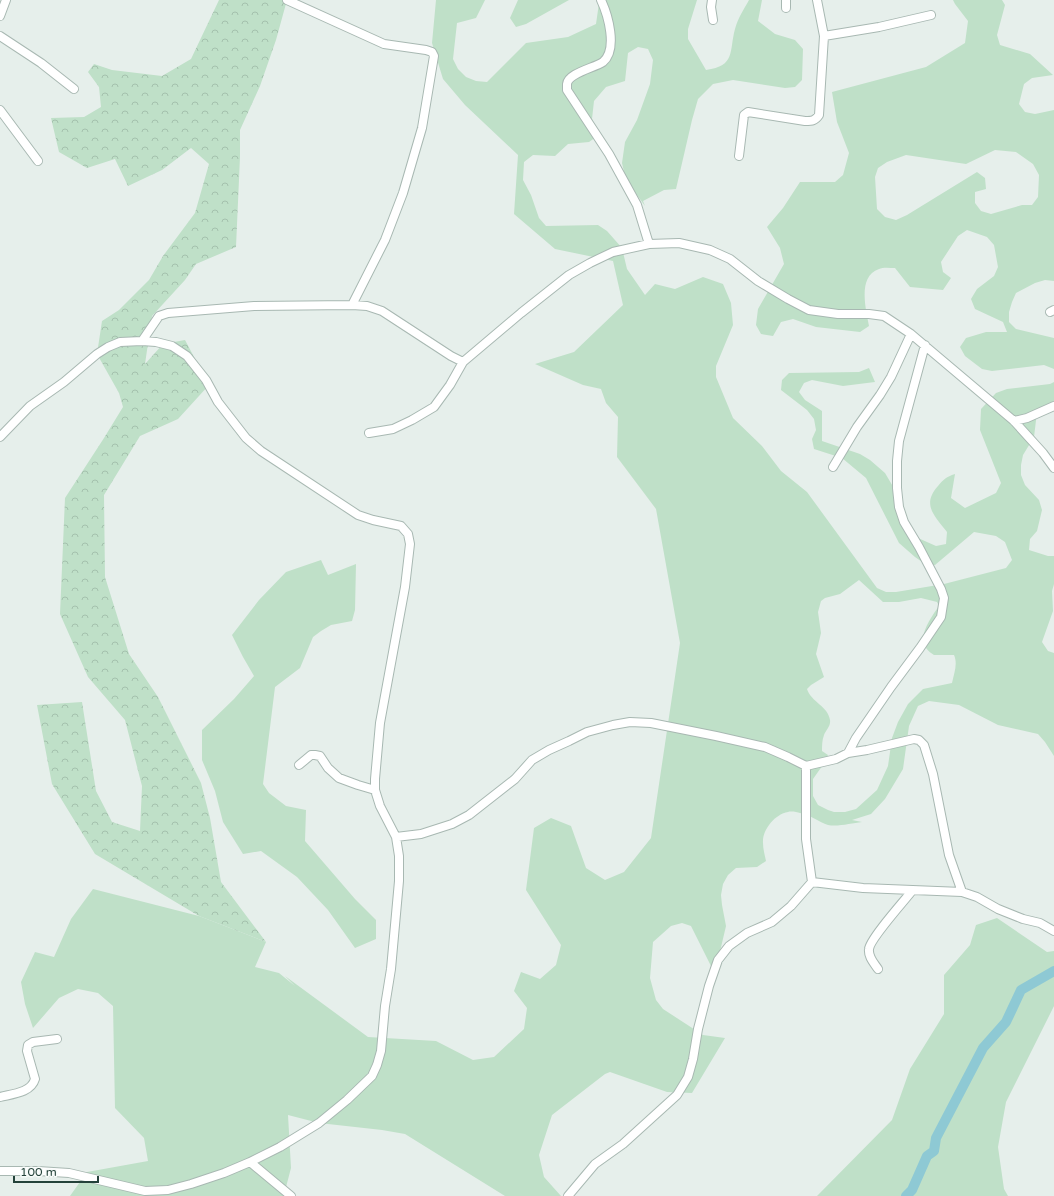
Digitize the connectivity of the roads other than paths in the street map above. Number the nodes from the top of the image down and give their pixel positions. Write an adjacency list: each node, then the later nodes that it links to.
1 (6, 0): 7 (street)
2 (287, 0): 16 (street)
3 (601, 0): 15 (street)
4 (712, 0): 8 (street)
5 (817, 0): 10 (street)
6 (931, 15): 10 (street)
7 (0, 16)
8 (713, 20)
9 (0, 36): 11 (street)
10 (824, 36): 13 (street)
11 (74, 89)
12 (0, 110): 14 (street)
13 (739, 156)
14 (38, 162)
15 (649, 244): 17 (street); 20 (street)
16 (352, 305): 18 (street); 20 (street)
17 (911, 334): 19 (street); 27 (street)
18 (142, 341): 26 (street); 32 (street)
19 (925, 345): 23 (street); 29 (street)
20 (463, 362): 24 (street)
21 (1054, 406): 22 (street)
22 (1027, 418): 23 (street); 25 (street)
23 (1014, 421): 25 (street)
24 (369, 433)
25 (1026, 434): 28 (street)
26 (0, 437)
27 (833, 467)
28 (1054, 468)
29 (848, 753): 31 (street); 36 (street)
30 (298, 765): 32 (street)
31 (806, 766): 33 (street); 34 (street)
32 (375, 790): 33 (street)
33 (396, 837): 41 (street)
34 (812, 882): 35 (street); 44 (street)
35 (912, 890): 36 (street); 38 (street)
36 (962, 892): 37 (street)
37 (1054, 931)
38 (878, 969)
39 (57, 1039): 40 (street)
40 (0, 1097)
41 (250, 1162): 42 (street); 43 (street)
42 (0, 1171)
43 (291, 1196)
44 (568, 1196)

